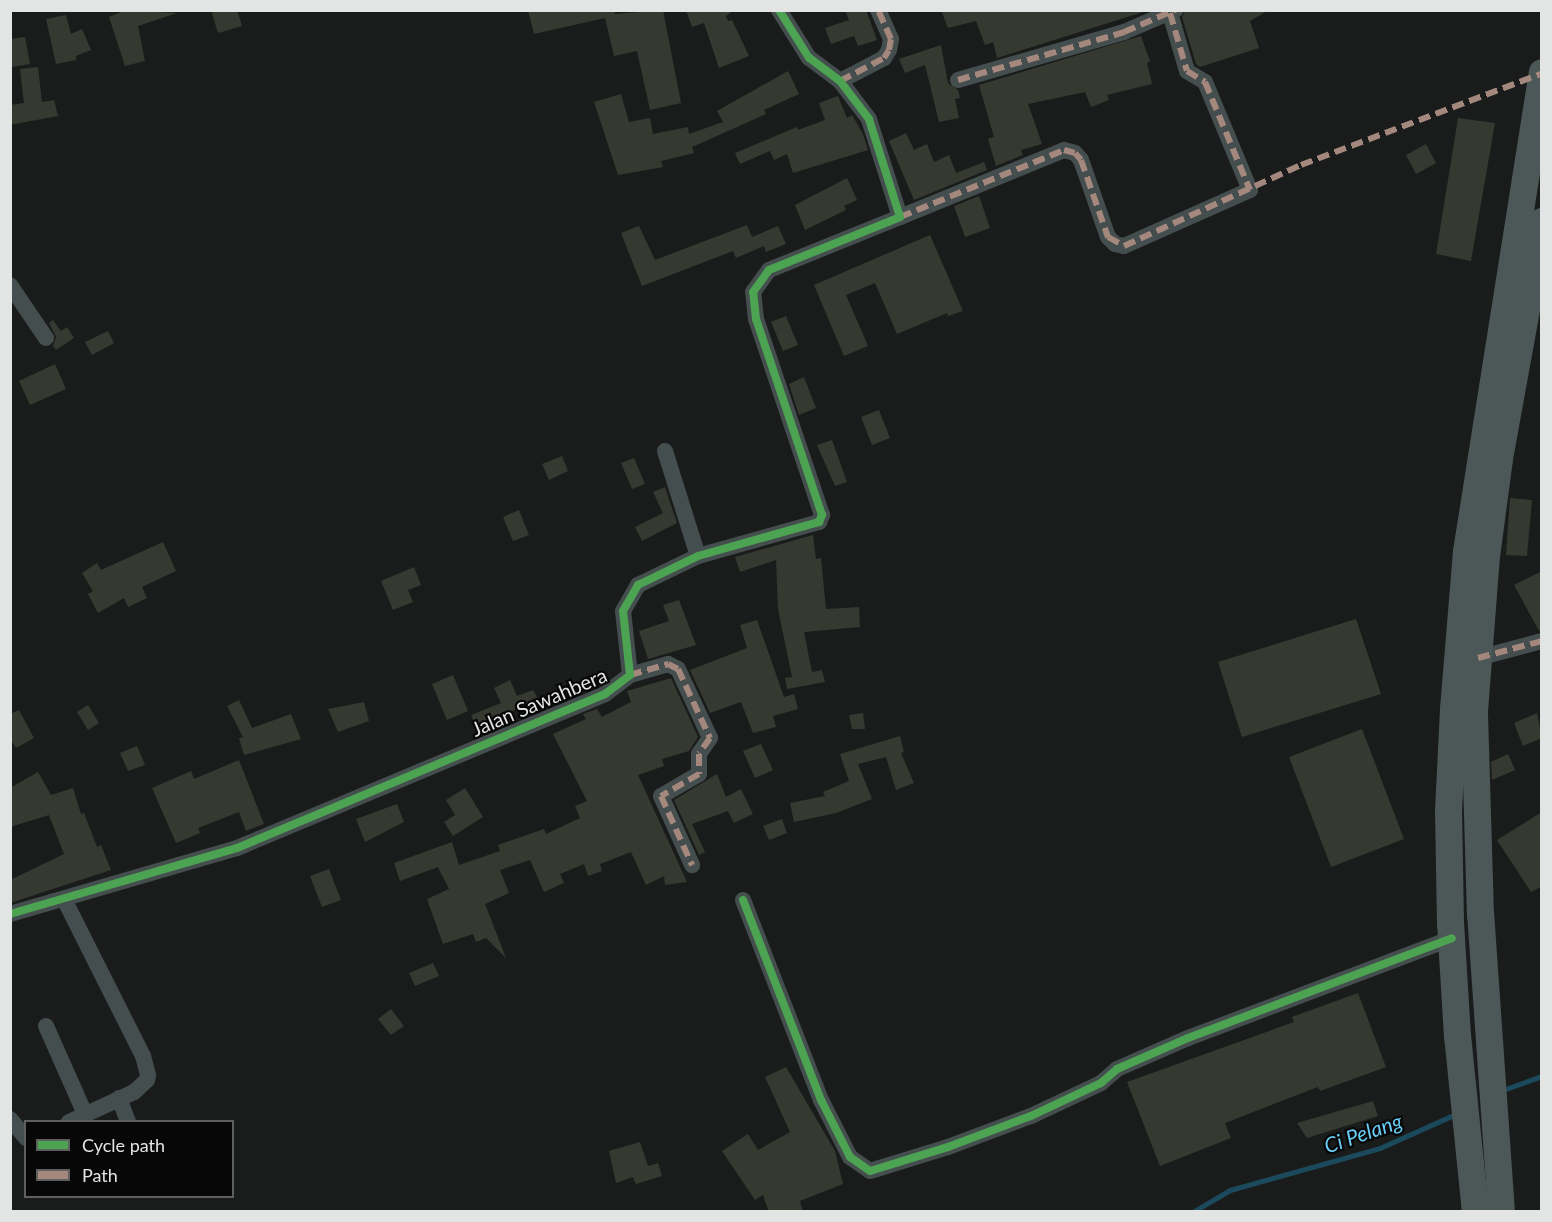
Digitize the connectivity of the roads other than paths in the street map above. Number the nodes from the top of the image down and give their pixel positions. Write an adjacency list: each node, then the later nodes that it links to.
1 (779, 10): 6 (street)
2 (878, 10): 6 (street)
3 (1173, 12): 5 (street); 7 (street)
4 (1542, 72): 12 (main road)
5 (958, 80)
6 (840, 81): 7 (street)
7 (900, 217): 13 (street, Jalan Sawahbera)
8 (1542, 221): 12 (main road)
9 (10, 285): 10 (street)
10 (46, 338)
11 (665, 451): 13 (street)
12 (1476, 553): 15 (main road); 21 (main road)
13 (698, 556): 16 (street, Jalan Sawahbera)
14 (1542, 641): 15 (street)
15 (1478, 658): 30 (main road)
16 (630, 675): 17 (street); 19 (street, Jalan Sawahbera)
17 (692, 865)
18 (743, 900): 21 (street)
19 (65, 901): 20 (street, Jalan Sawahbera); 23 (street)
20 (10, 914)
21 (1452, 938): 29 (main road)
22 (46, 1026): 24 (street)
23 (119, 1098): 24 (street); 27 (street)
24 (85, 1114): 26 (street)
25 (10, 1119): 28 (street)
26 (73, 1120)
27 (127, 1120)
28 (24, 1136)
29 (1475, 1212)
30 (1502, 1212)

